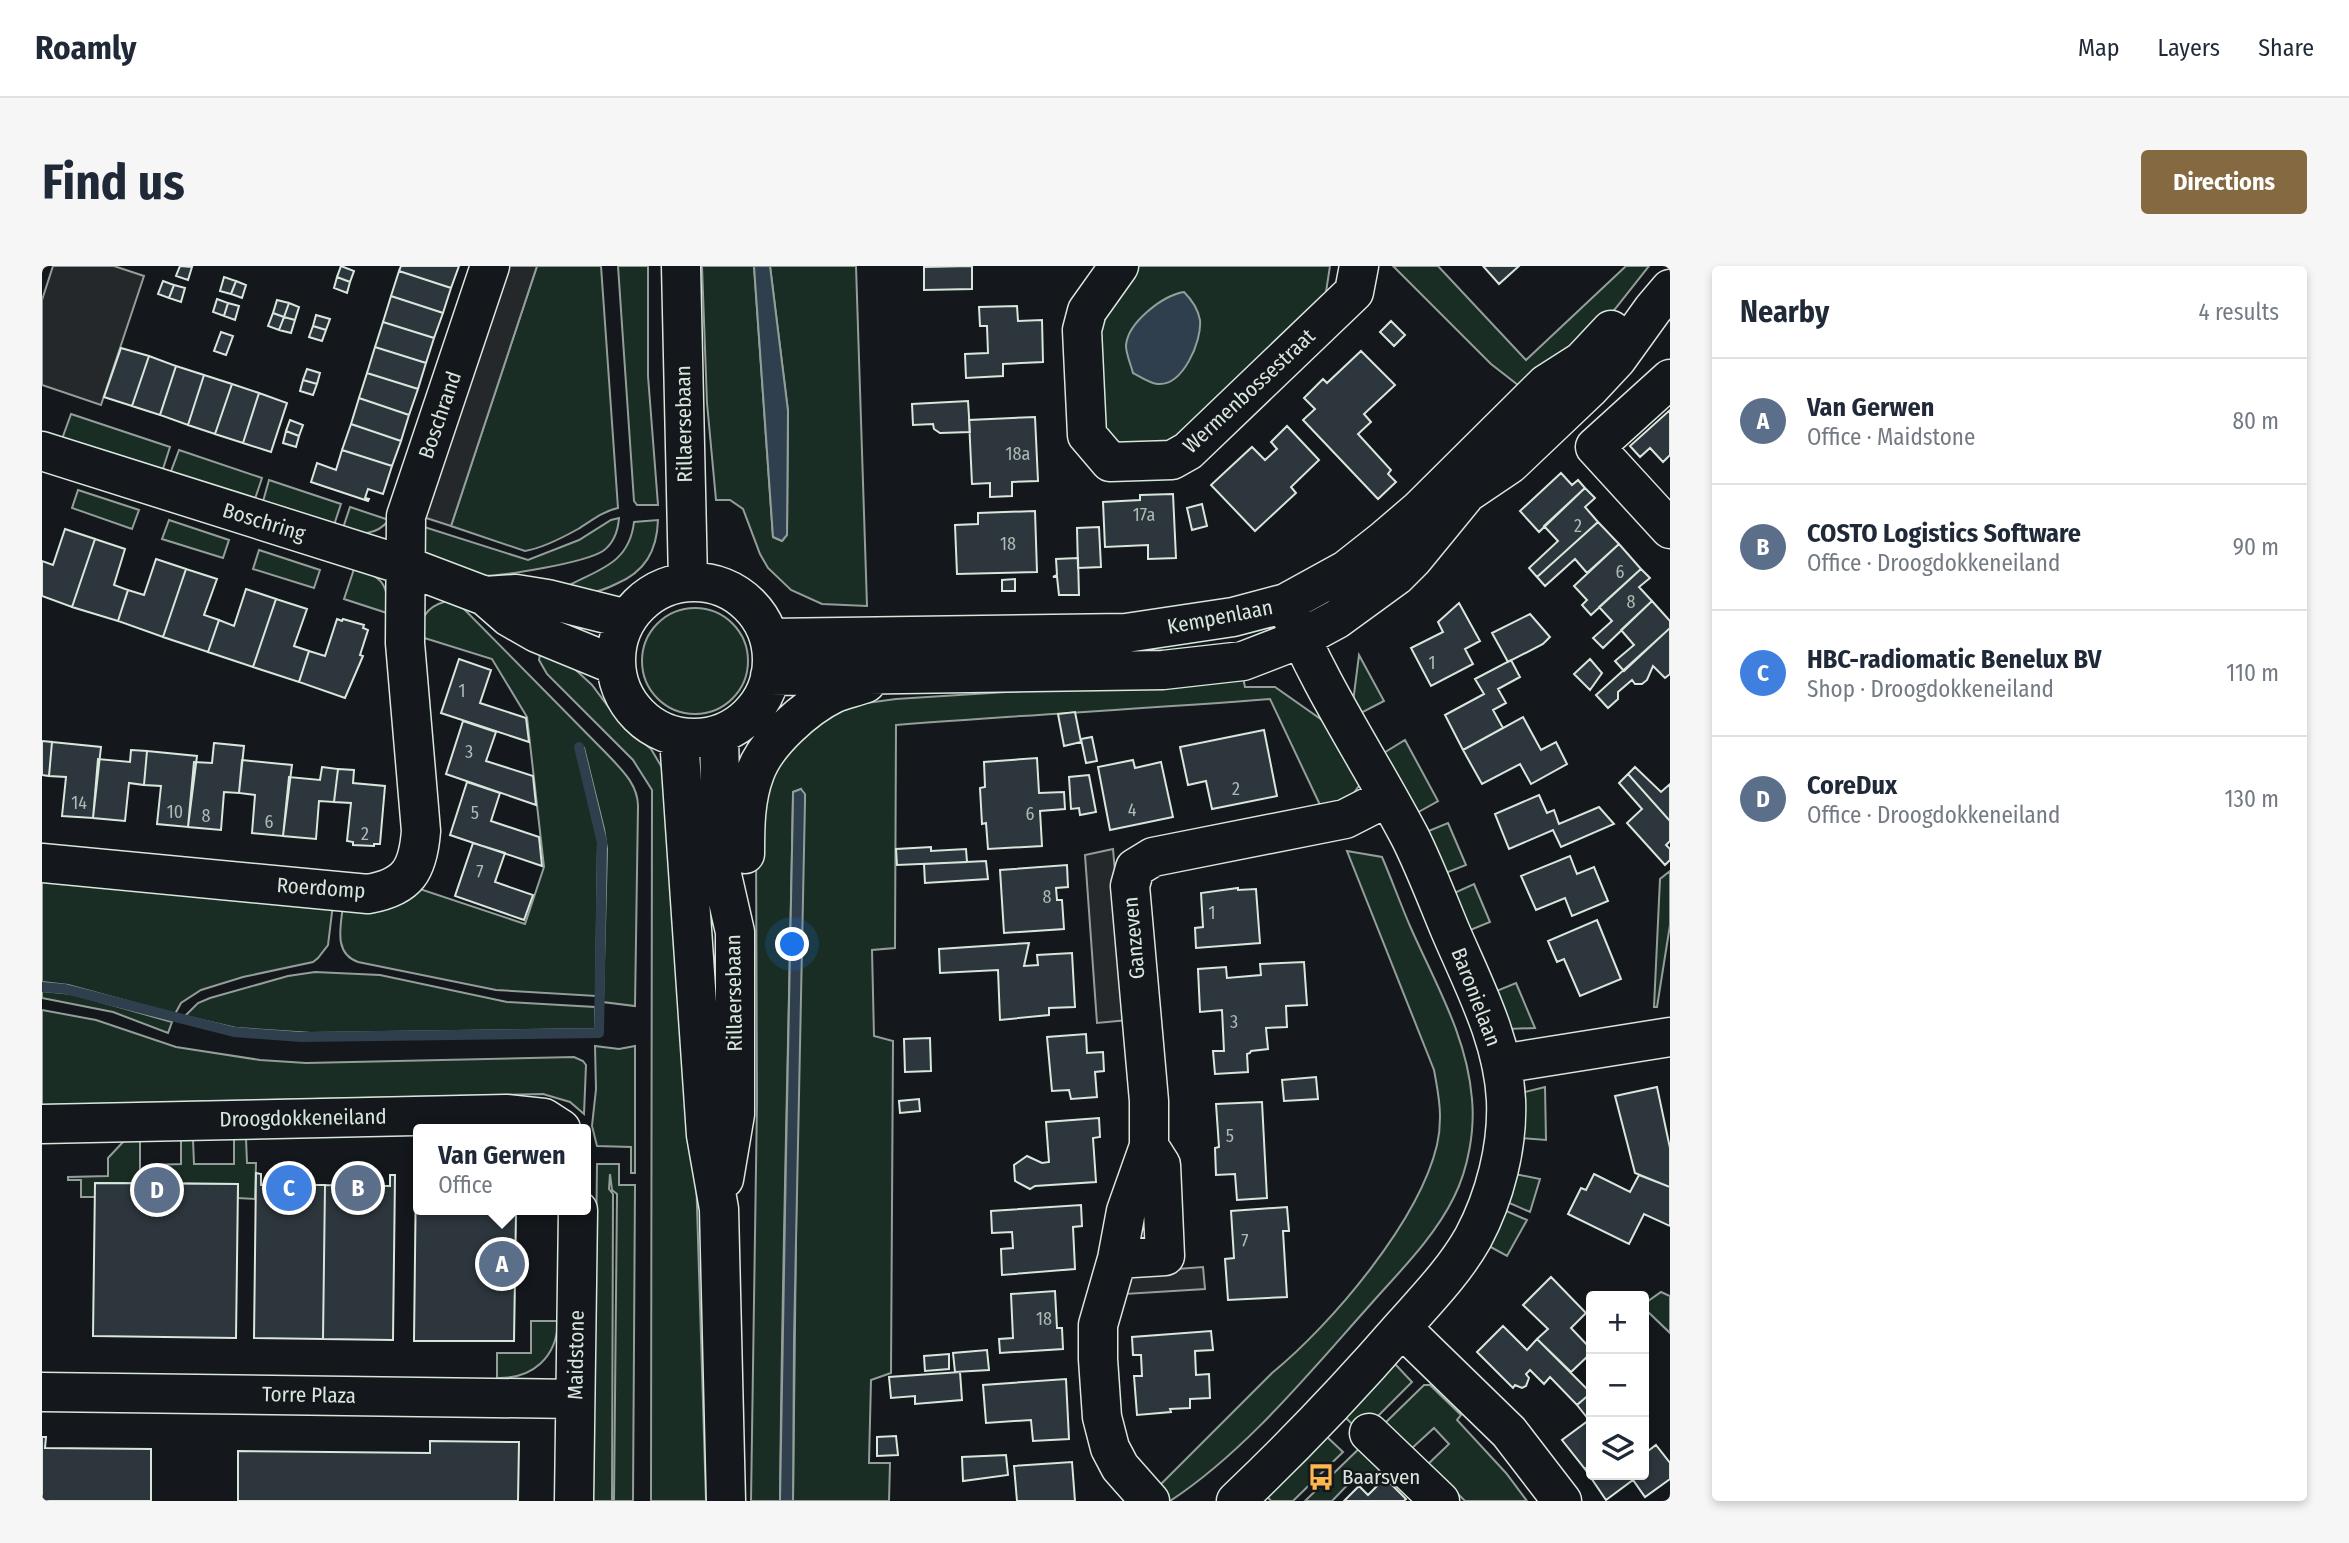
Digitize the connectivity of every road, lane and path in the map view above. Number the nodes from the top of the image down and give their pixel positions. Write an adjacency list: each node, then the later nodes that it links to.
1 (490, 266): 10 (street, Boschrand)
2 (681, 266): 11 (street, Rillaersebaan)
3 (1119, 266): 4 (street, Wermenbossestraat)
4 (1359, 266)
5 (1662, 266): 13 (street, Kempenlaan)
6 (1670, 289): 16 (street, Kempenlaan)
7 (1670, 379): 9 (street)
8 (42, 451): 10 (street, Boschring)
9 (1670, 529)
10 (406, 566): 12 (street, Boschring); 23 (street, Roerdomp)
11 (688, 581): 14 (street); 15 (street)
12 (485, 596): 14 (street, Boschring); 17 (street, Boschring)
13 (1286, 603): 15 (street, Kempenlaan); 16 (street, Baronielaan)
14 (627, 619): 17 (street)
15 (770, 638): 19 (street)
16 (1300, 639): 18 (street, Kempenlaan); 22 (street, Baronielaan)
17 (615, 665): 21 (street)
18 (890, 675): 19 (street, Kempenlaan); 24 (street, Kempenlaan)
19 (770, 676): 20 (street)
20 (719, 735): 21 (street); 24 (street, Rillaersebaan)
21 (679, 738): 29 (street, Rillaersebaan)
22 (1388, 797): 26 (street, Baronielaan); 37 (street, Ganzeven)
23 (42, 863)
24 (735, 932): 29 (street, Rillaersebaan)
25 (1670, 1037): 26 (street)
26 (1501, 1064): 31 (street, Baronielaan)
27 (42, 1124): 28 (street, Droogdokkeneiland)
28 (553, 1124)
29 (719, 1209): 36 (street, Rillaersebaan)
30 (578, 1215): 33 (street, Maidstone)
31 (1402, 1328): 38 (street, Baronielaan); 40 (street)
32 (42, 1392): 33 (street, Torre Plaza)
33 (575, 1399): 35 (street, Maidstone)
34 (1369, 1433): 39 (street)
35 (574, 1501)
36 (726, 1501)
37 (1150, 1501)
38 (1236, 1501)
39 (1440, 1501)
40 (1563, 1501)

